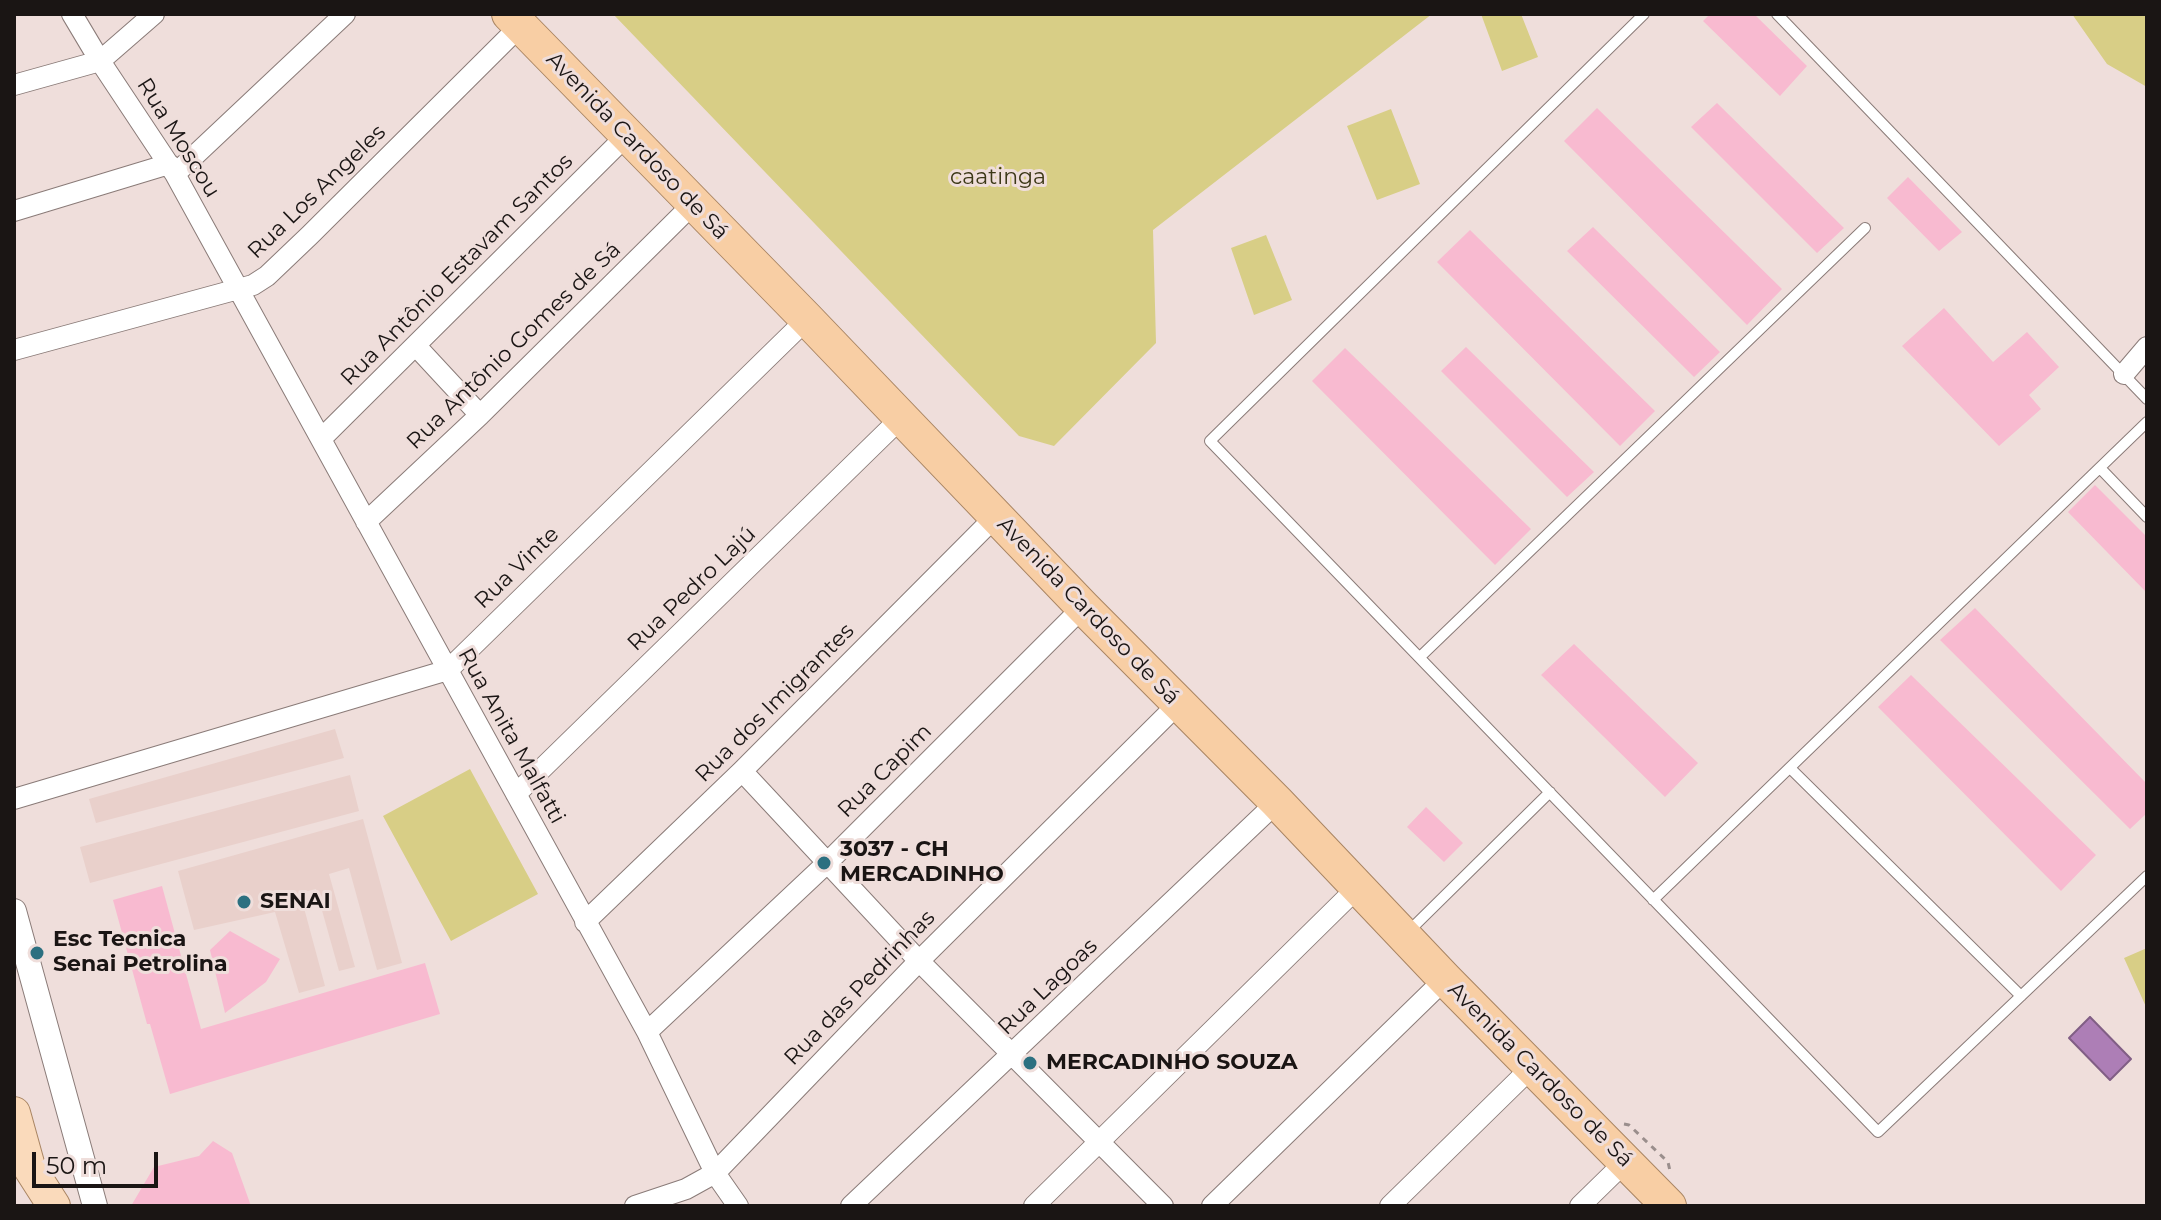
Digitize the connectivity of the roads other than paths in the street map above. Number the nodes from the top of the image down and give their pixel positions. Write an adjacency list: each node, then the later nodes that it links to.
1 (72, 14): 7 (street, Rua Moscou)
2 (154, 14): 7 (street)
3 (345, 14): 10 (street)
4 (1644, 14): 30 (lane)
5 (1777, 14): 19 (lane)
6 (515, 20): 9 (highway, Avenida Cardoso de Sá); 14 (street, Rua Los Angeles)
7 (100, 61): 8 (street); 10 (street, Rua Moscou)
8 (14, 85)
9 (627, 135): 11 (highway, Avenida Cardoso de Sá); 16 (street, Rua Antônio Estavam Santos)
10 (172, 169): 12 (street); 14 (street, Rua Moscou)
11 (693, 204): 15 (highway, Avenida Cardoso de Sá); 21 (street, Rua Antônio Gomes de Sá)
12 (14, 211)
13 (1865, 228): 30 (lane)
14 (239, 290): 18 (street, Rua Los Angeles); 24 (street, Rua Anita Malfatti)
15 (807, 319): 22 (highway, Avenida Cardoso de Sá); 31 (street, Rua Vinte)
16 (416, 346): 21 (street); 24 (street, Rua Antônio Estavam Santos)
17 (2147, 347): 19 (street)
18 (14, 350)
19 (2124, 374): 20 (lane)
20 (2147, 399)
21 (480, 415): 28 (street, Rua Antônio Gomes de Sá)
22 (902, 417): 26 (highway, Avenida Cardoso de Sá); 36 (street, Rua Pedro Lajú)
23 (2147, 422): 25 (lane)
24 (321, 439): 28 (street, Rua Anita Malfatti)
25 (2100, 468): 27 (lane); 33 (lane)
26 (996, 516): 29 (highway, Avenida Cardoso de Sá); 34 (street, Rua dos Imigrantes)
27 (2147, 517)
28 (366, 522): 31 (street, Rua Anita Malfatti)
29 (1083, 607): 32 (highway, Avenida Cardoso de Sá); 39 (street, Rua Capim)
30 (1421, 656): 35 (lane)
31 (448, 670): 36 (street, Rua Anita Malfatti); 37 (street, Rua Vinte)
32 (1178, 704): 38 (highway, Avenida Cardoso de Sá); 46 (street, Rua das Pedrinhas)
33 (1790, 768): 42 (lane); 48 (lane)
34 (742, 771): 39 (street); 44 (street, Rua dos Imigrantes)
35 (1550, 792): 42 (lane); 45 (lane)
36 (516, 794): 44 (street, Rua Anita Malfatti)
37 (14, 799)
38 (1277, 802): 41 (highway, Avenida Cardoso de Sá); 50 (street, Rua Lagoas)
39 (827, 863): 46 (street); 49 (street, Rua Capim)
40 (2147, 876): 48 (lane)
41 (1358, 887): 45 (highway, Avenida Cardoso de Sá); 53 (street)
42 (1653, 900): 48 (lane)
43 (14, 911): 57 (street)
44 (585, 922): 49 (street, Rua Anita Malfatti)
45 (1404, 936): 47 (highway, Avenida Cardoso de Sá)
46 (919, 961): 50 (street); 55 (street, Rua das Pedrinhas)
47 (1445, 979): 51 (highway, Avenida Cardoso de Sá); 63 (street)
48 (2021, 996)
49 (647, 1032): 55 (street, Rua Anita Malfatti)
50 (1013, 1054): 53 (street); 60 (street, Rua Lagoas)
51 (1532, 1067): 54 (highway, Avenida Cardoso de Sá); 64 (street)
52 (14, 1113): 56 (main road)
53 (1099, 1143): 61 (street); 62 (street)
54 (1625, 1162): 65 (street); 66 (highway, Avenida Cardoso de Sá)
55 (715, 1173): 58 (street, Rua das Pedrinhas); 59 (street, Rua Anita Malfatti)
56 (54, 1206)
57 (95, 1206)
58 (635, 1206)
59 (738, 1206)
60 (851, 1206)
61 (1034, 1206)
62 (1163, 1206)
63 (1212, 1206)
64 (1390, 1206)
65 (1580, 1206)
66 (1669, 1206)

